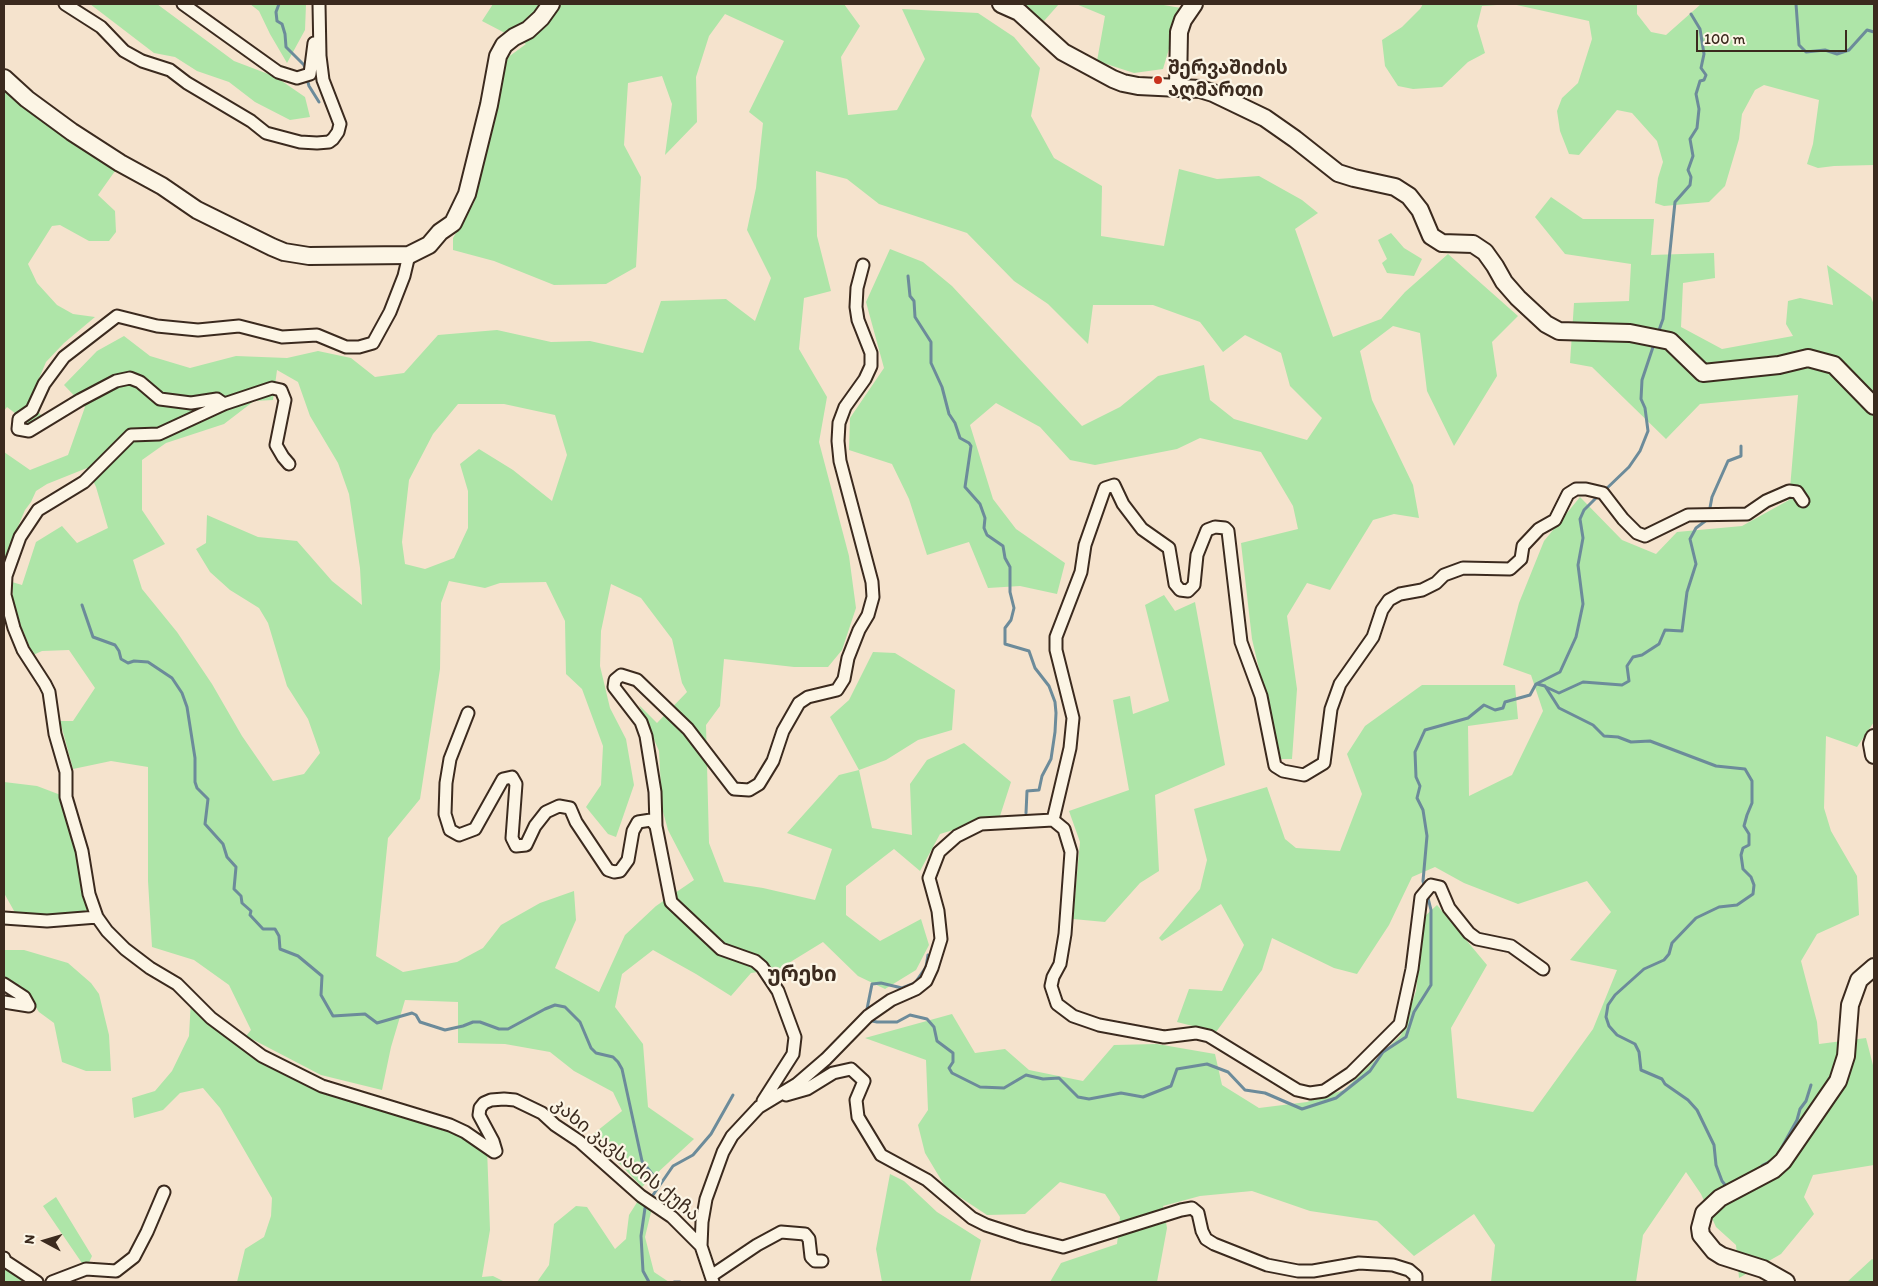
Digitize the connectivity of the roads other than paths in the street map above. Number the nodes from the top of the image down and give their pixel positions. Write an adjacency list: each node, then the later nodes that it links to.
1 (65, 4): 3 (street)
2 (183, 4): 3 (street)
3 (319, 4)
4 (551, 4): 9 (street)
5 (1001, 4): 8 (street)
6 (1194, 4): 8 (street)
7 (4, 78): 9 (street)
8 (1178, 87): 12 (street)
9 (409, 255): 11 (street)
10 (863, 265): 19 (street, კახი კავსაძის ქუჩა)
11 (224, 404): 13 (street); 20 (street)
12 (1874, 406)
13 (289, 464)
14 (1803, 501): 18 (street)
15 (468, 713): 19 (street)
16 (1874, 738): 17 (street)
17 (1874, 754)
18 (1054, 820): 23 (street); 26 (street, კახი კავსაძის ქუჩა)
19 (656, 826): 27 (street, კახი კავსაძის ქუჩა)
20 (97, 917): 21 (street); 29 (street, კახი კავსაძის ქუჩა)
21 (4, 918)
22 (1874, 967): 36 (street)
23 (1543, 970)
24 (4, 984): 25 (street)
25 (4, 1002)
26 (771, 1099): 27 (street, კახი კავსაძის ქუჩა); 35 (street, კახი კავსაძის ქუჩა)
27 (760, 1107): 29 (street, კახი კავსაძის ქუჩა)
28 (164, 1192): 34 (street)
29 (701, 1246): 32 (street, კახი კავსაძის ქუჩა)
30 (4, 1258): 33 (street)
31 (822, 1261): 32 (street)
32 (712, 1279)
33 (37, 1282)
34 (52, 1282)
35 (1416, 1282)
36 (1786, 1282)

